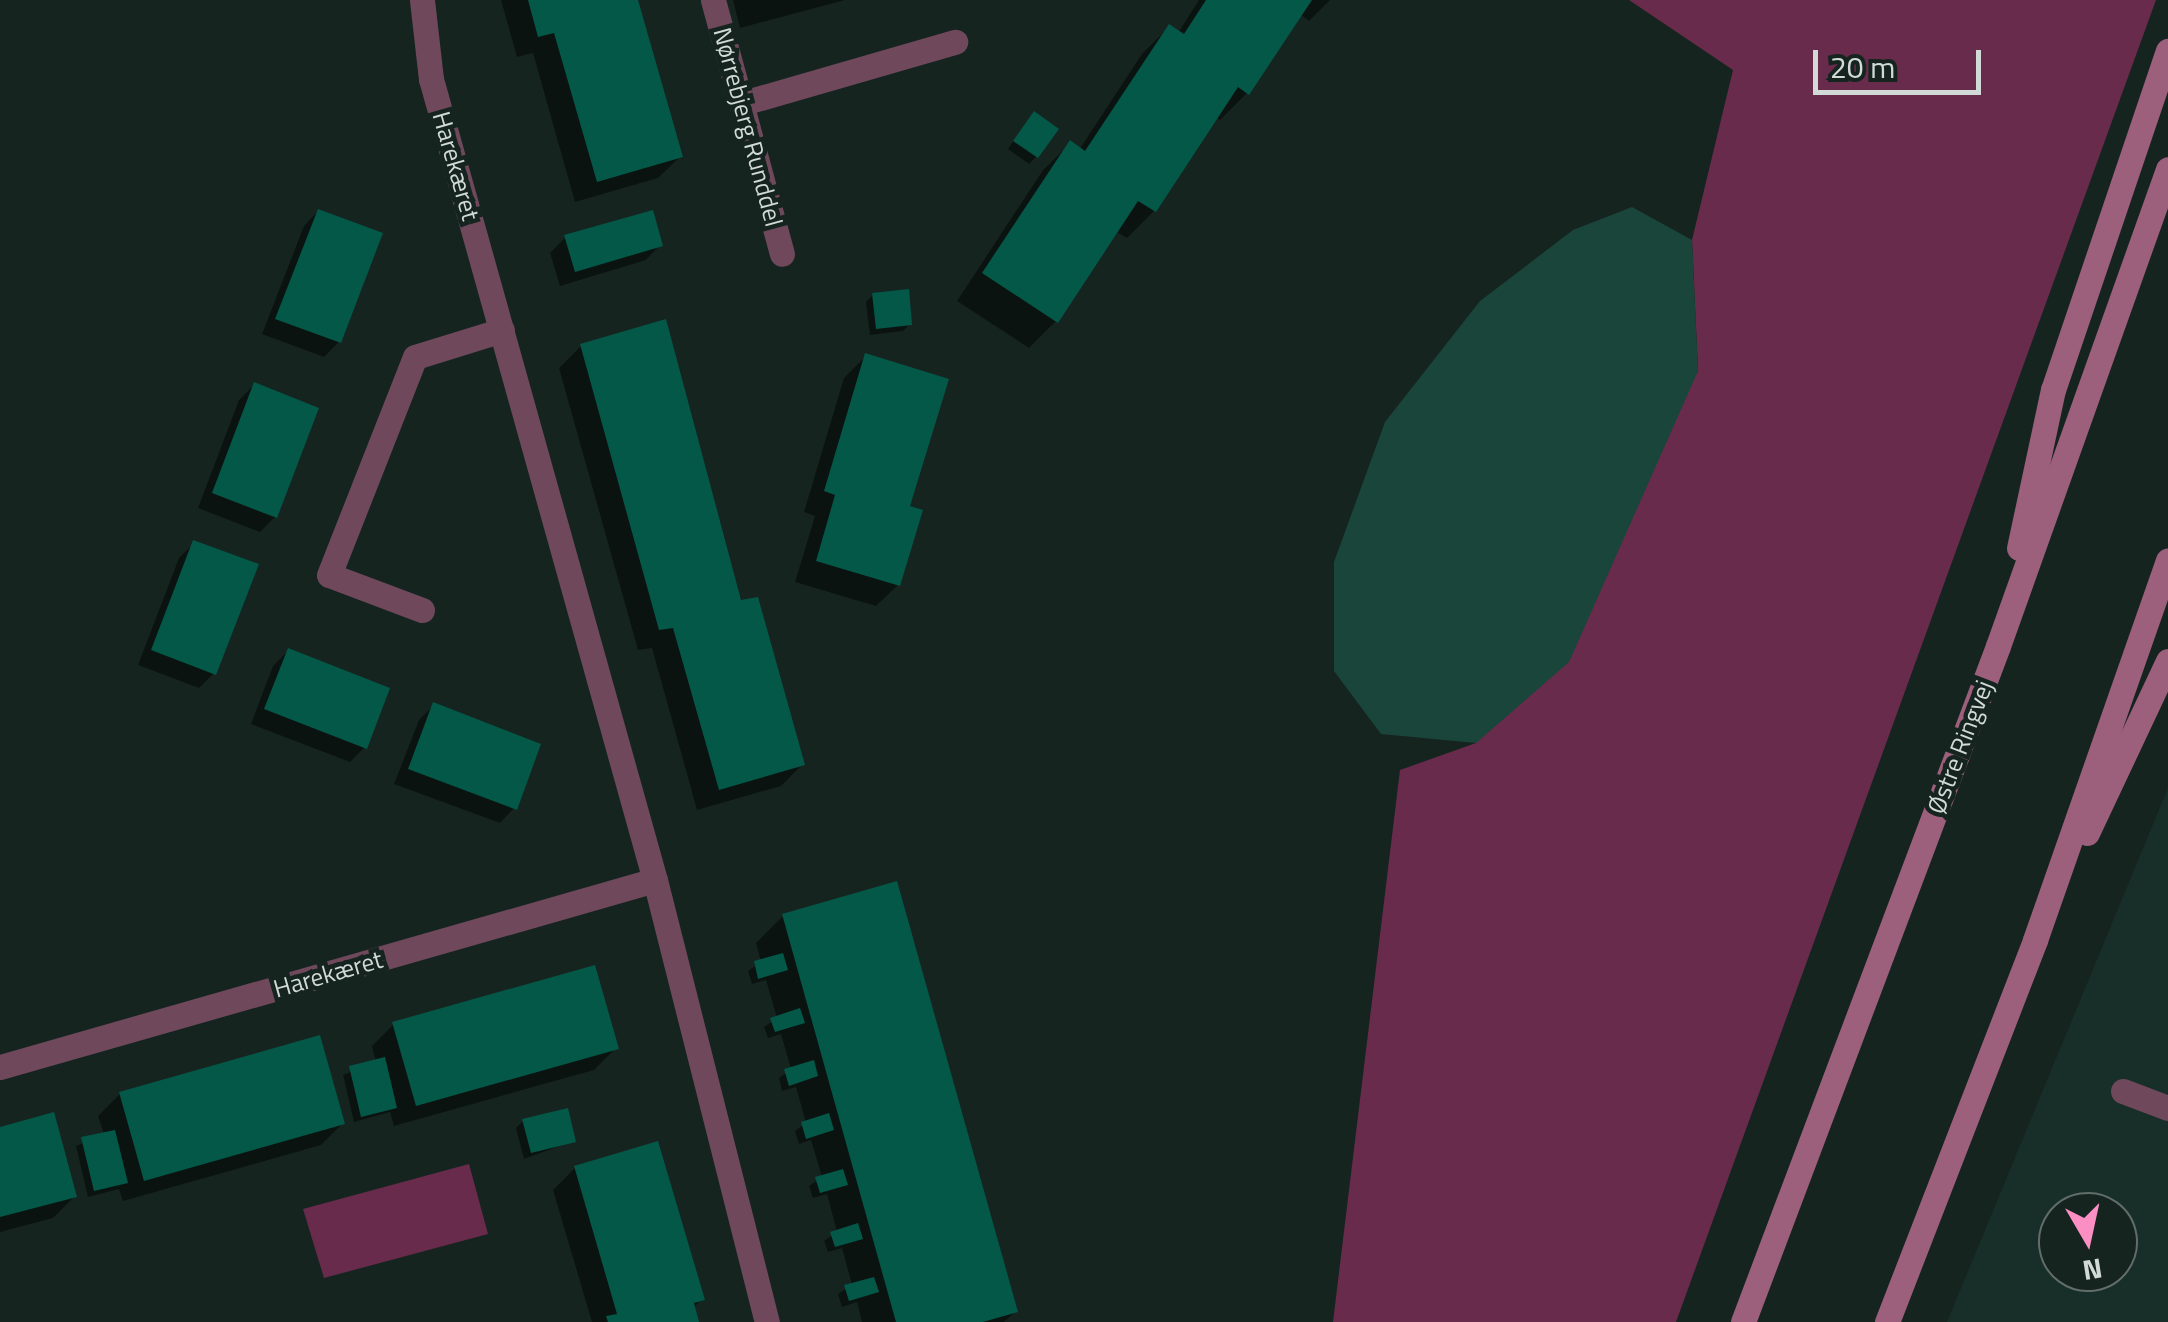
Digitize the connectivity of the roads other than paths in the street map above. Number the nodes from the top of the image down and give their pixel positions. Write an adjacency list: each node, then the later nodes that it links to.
1 (422, 0): 8 (street, Harekæret)
2 (712, 0): 5 (street, Nørrebjerg Runddel)
3 (955, 42): 5 (street)
4 (2168, 51): 11 (main road)
5 (743, 102): 7 (street, Nørrebjerg Runddel)
6 (2168, 169): 11 (main road, Østre Ringvej)
7 (782, 254)
8 (502, 330): 10 (street); 13 (street, Harekæret)
9 (2168, 561): 14 (main road)
10 (422, 610)
11 (1998, 646): 19 (main road, Østre Ringvej)
12 (2168, 661): 14 (main road)
13 (655, 880): 15 (street, Harekæret); 18 (street, Harekæret)
14 (2034, 940): 20 (main road)
15 (0, 1067)
16 (2123, 1091): 17 (street)
17 (2168, 1108)
18 (767, 1322)
19 (1743, 1322)
20 (1887, 1322)

